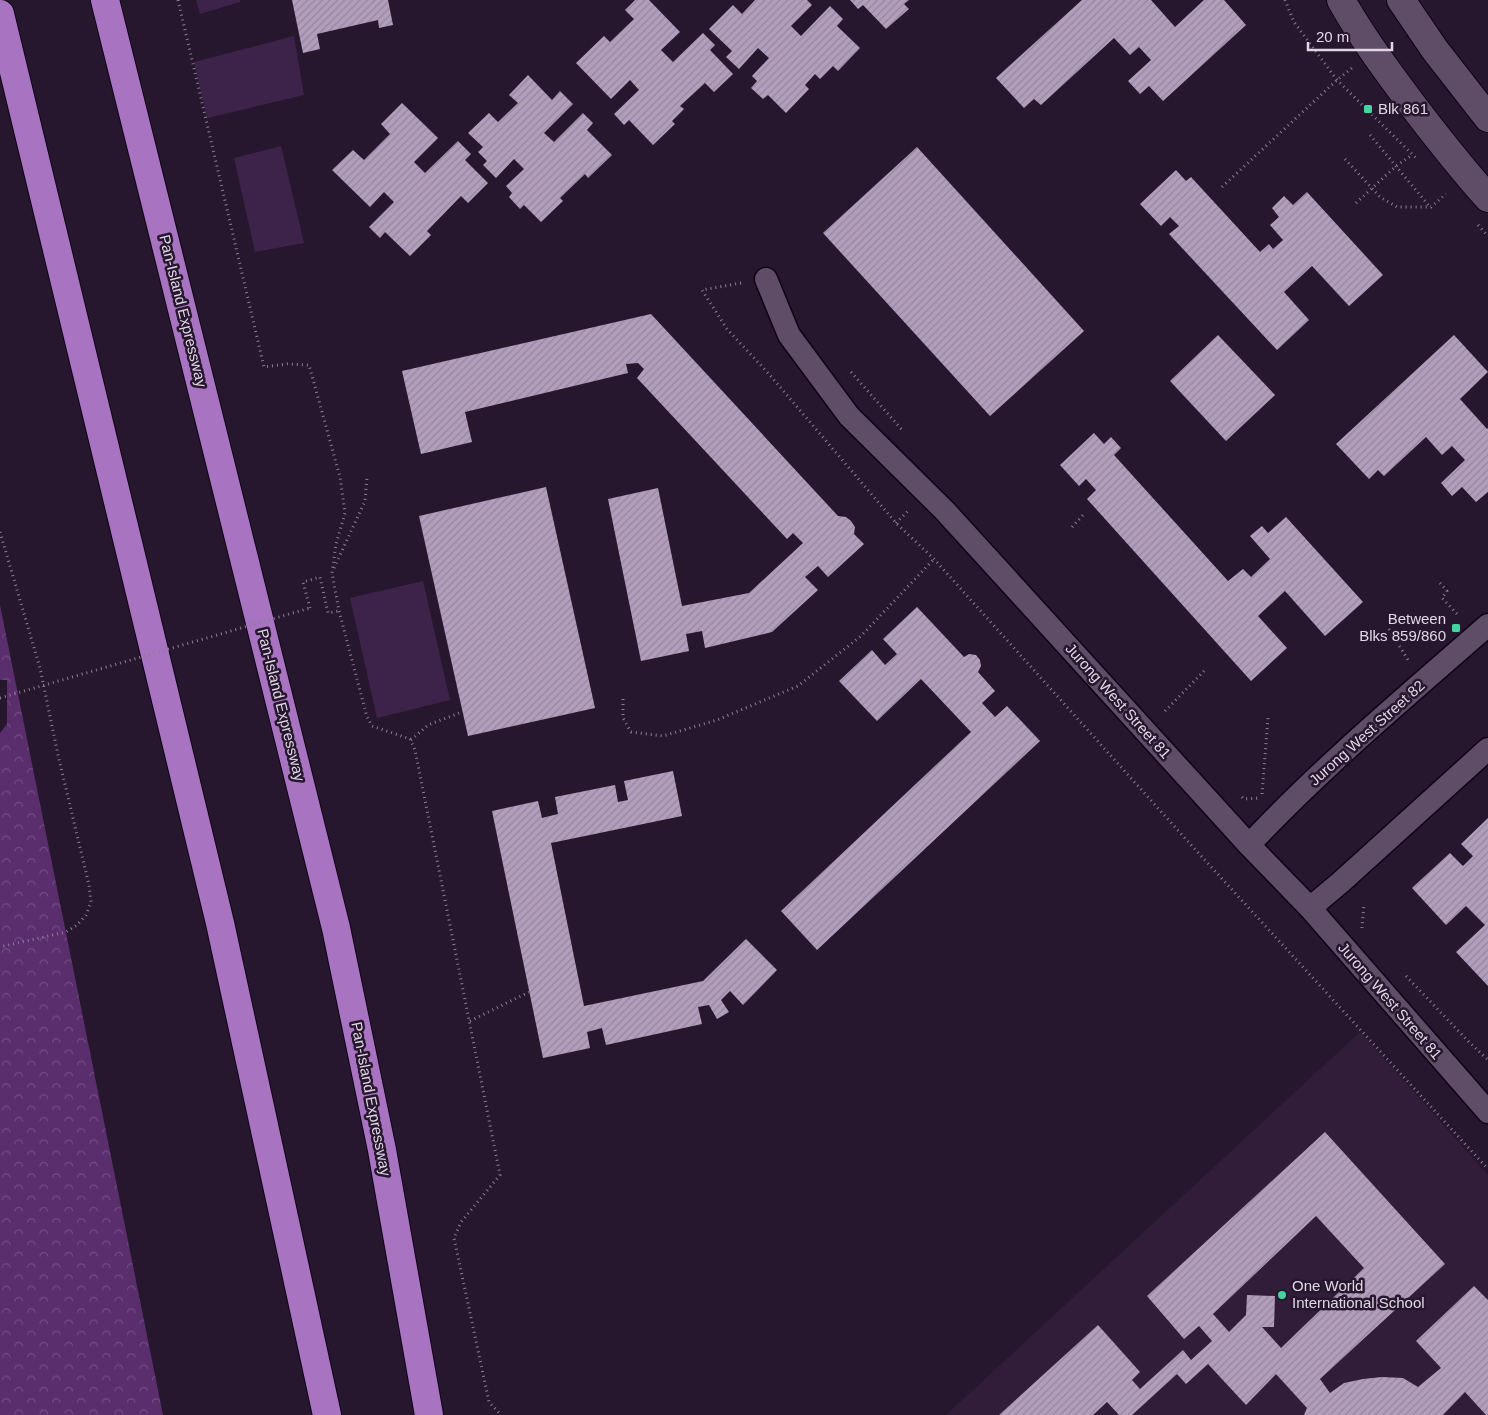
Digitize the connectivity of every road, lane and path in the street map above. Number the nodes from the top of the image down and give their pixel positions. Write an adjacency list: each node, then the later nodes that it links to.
1 (105, 0): 55 (highway, Pan-Island Expressway)
2 (178, 0): 27 (path)
3 (1285, 0): 7 (path)
4 (1341, 0): 19 (street)
5 (1401, 0): 8 (street)
6 (0, 14): 54 (highway)
7 (1337, 80): 10 (path); 14 (path)
8 (1488, 118)
9 (1370, 135): 13 (path)
10 (1412, 155): 12 (path); 13 (path)
11 (1346, 159): 15 (path)
12 (1418, 161)
13 (1396, 166): 15 (path); 18 (path)
14 (1222, 188)
15 (1372, 188): 17 (path); 18 (path)
16 (1449, 192): 18 (path)
17 (1356, 203)
18 (1431, 207)
19 (1482, 209): 20 (path)
20 (1488, 236)
21 (766, 279): 26 (path); 43 (street, Jurong West Street 81)
22 (367, 477): 27 (path)
23 (1085, 512): 24 (path)
24 (1072, 527)
25 (0, 532): 47 (path)
26 (934, 559): 36 (path); 53 (path)
27 (332, 573): 30 (path)
28 (1440, 583): 29 (path)
29 (1453, 610)
30 (339, 611): 35 (path, bridge); 40 (path)
31 (1488, 625): 43 (street, Jurong West Street 82)
32 (1389, 629): 33 (path)
33 (1405, 656)
34 (1206, 669): 37 (path)
35 (0, 698)
36 (623, 699)
37 (1165, 711)
38 (462, 712): 40 (path)
39 (1268, 718): 42 (path)
40 (411, 741): 50 (path)
41 (1488, 750): 45 (street)
42 (1262, 798)
43 (1249, 845): 45 (street, Jurong West Street 81)
44 (1364, 904): 46 (path)
45 (1310, 908): 52 (street, Jurong West Street 81)
46 (1362, 930)
47 (0, 947)
48 (1402, 972): 51 (path)
49 (529, 992): 50 (path)
50 (470, 1021): 56 (path)
51 (1488, 1060)
52 (1488, 1112)
53 (1488, 1169)
54 (327, 1415)
55 (429, 1415)
56 (501, 1415)

